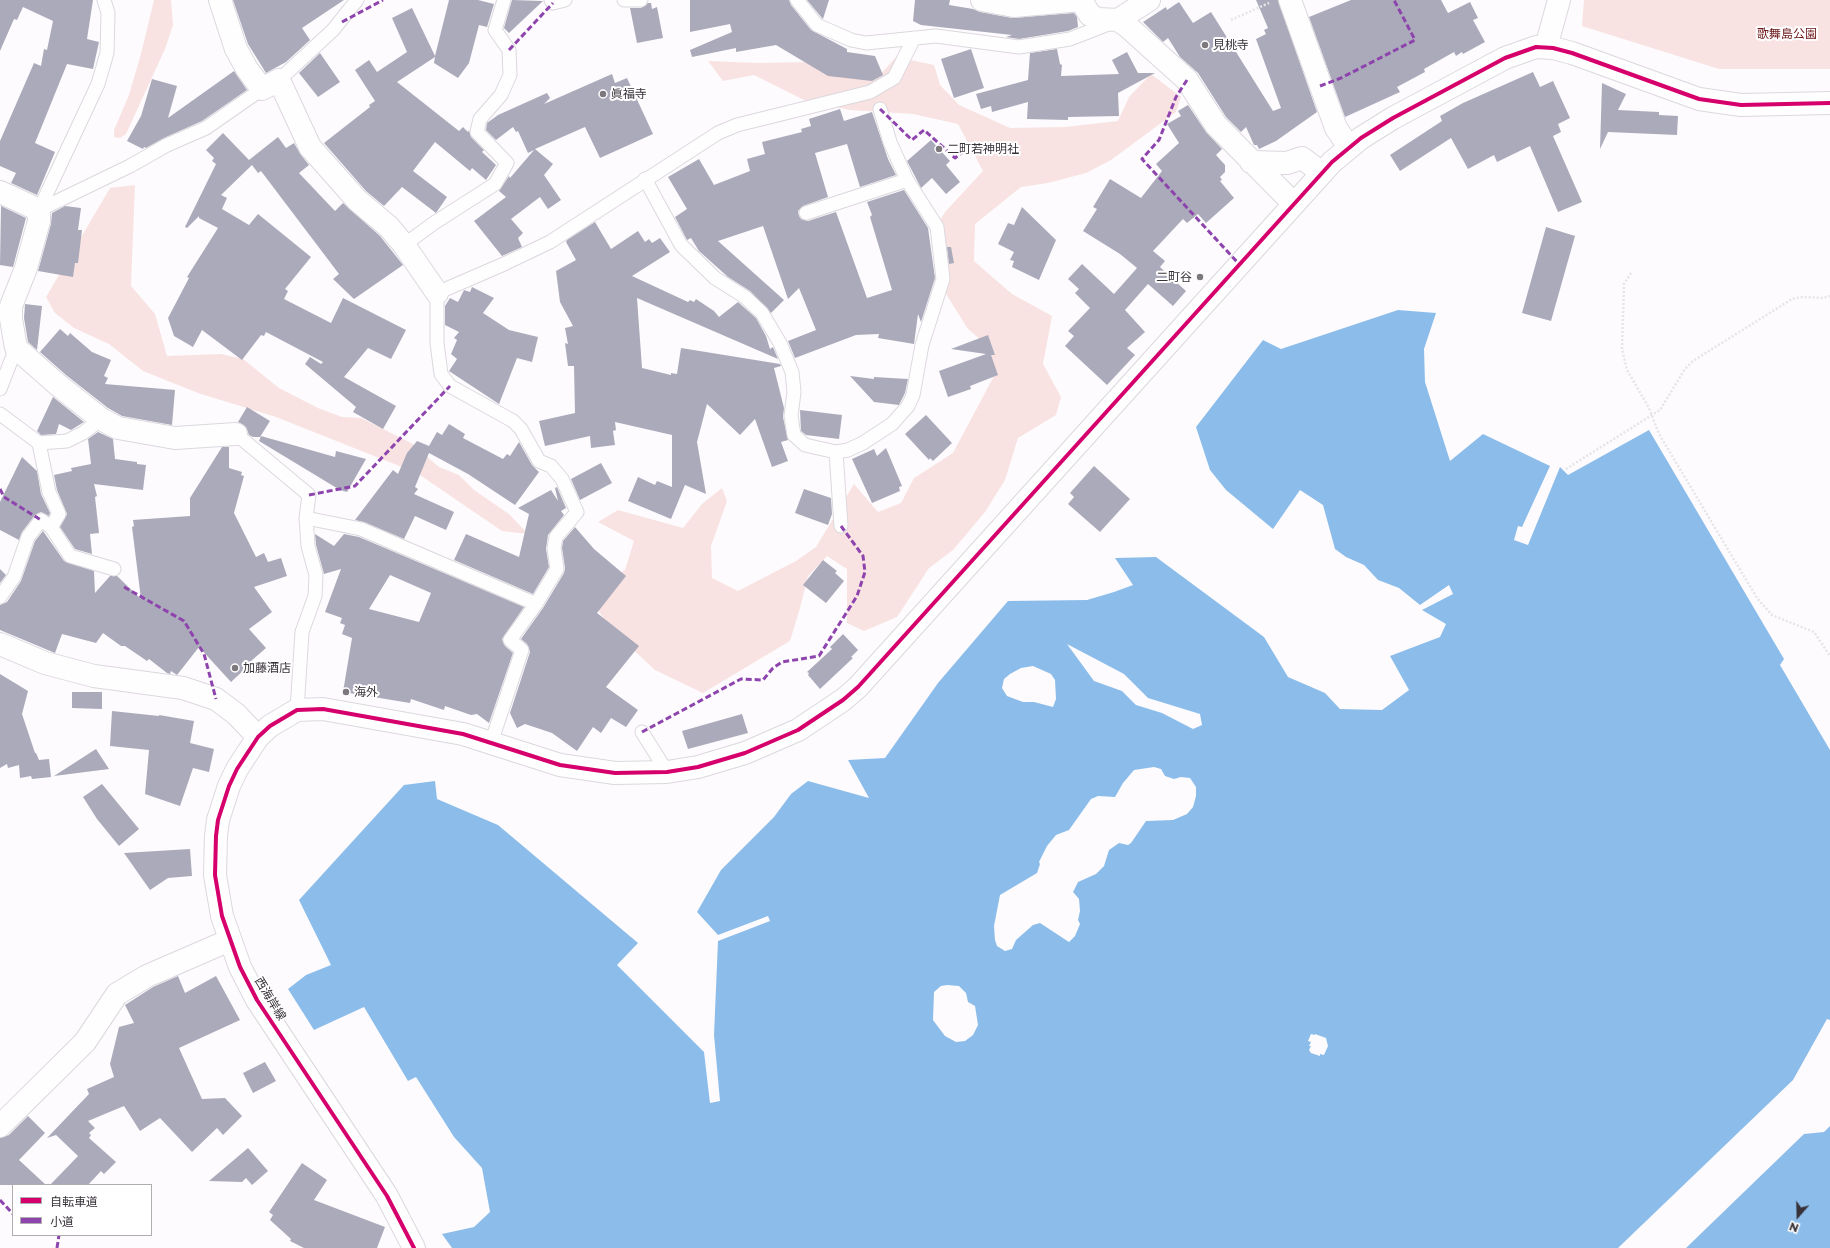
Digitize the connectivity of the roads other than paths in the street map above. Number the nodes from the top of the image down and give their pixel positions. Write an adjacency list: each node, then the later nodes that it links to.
1 (104, 0): 27 (lane)
2 (220, 0): 17 (street)
3 (357, 0): 17 (lane)
4 (504, 0): 29 (lane)
5 (551, 0): 6 (lane)
6 (565, 0)
7 (624, 0): 8 (lane)
8 (641, 0)
9 (797, 0): 15 (lane)
10 (982, 0): 14 (street)
11 (1149, 0): 14 (street)
12 (1290, 0): 20 (street)
13 (1559, 0): 16 (street)
14 (1118, 20): 15 (lane); 21 (street)
15 (914, 38): 23 (lane)
16 (1546, 47): 18 (street); 20 (street)
17 (271, 84): 27 (lane); 29 (street)
18 (1830, 103)
19 (880, 109): 24 (lane)
20 (1349, 147): 22 (street)
21 (1251, 162): 22 (street); 26 (street)
22 (1322, 173): 26 (street)
23 (645, 179): 30 (lane); 37 (lane)
24 (908, 180): 28 (lane); 37 (lane)
25 (0, 192): 27 (street)
26 (1294, 204): 49 (street)
27 (40, 210): 31 (street)
28 (806, 213)
29 (404, 245): 30 (street)
30 (437, 293): 43 (lane)
31 (16, 348): 32 (lane); 34 (street)
32 (0, 389)
33 (0, 414): 36 (lane)
34 (101, 419): 35 (street); 36 (lane)
35 (236, 434): 38 (lane)
36 (39, 443): 40 (lane)
37 (836, 452): 39 (lane)
38 (306, 518): 43 (lane); 45 (lane)
39 (841, 526)
40 (51, 527): 41 (lane); 42 (lane)
41 (114, 569)
42 (0, 598)
43 (536, 604): 48 (lane)
44 (0, 644): 47 (street)
45 (297, 710): 47 (street); 48 (street)
46 (642, 732): 49 (lane)
47 (258, 736): 50 (street, 西海岸線)
48 (491, 743): 49 (street)
49 (667, 772)
50 (230, 940): 51 (street); 52 (street, 西海岸線)
51 (0, 1126)
52 (414, 1248)

